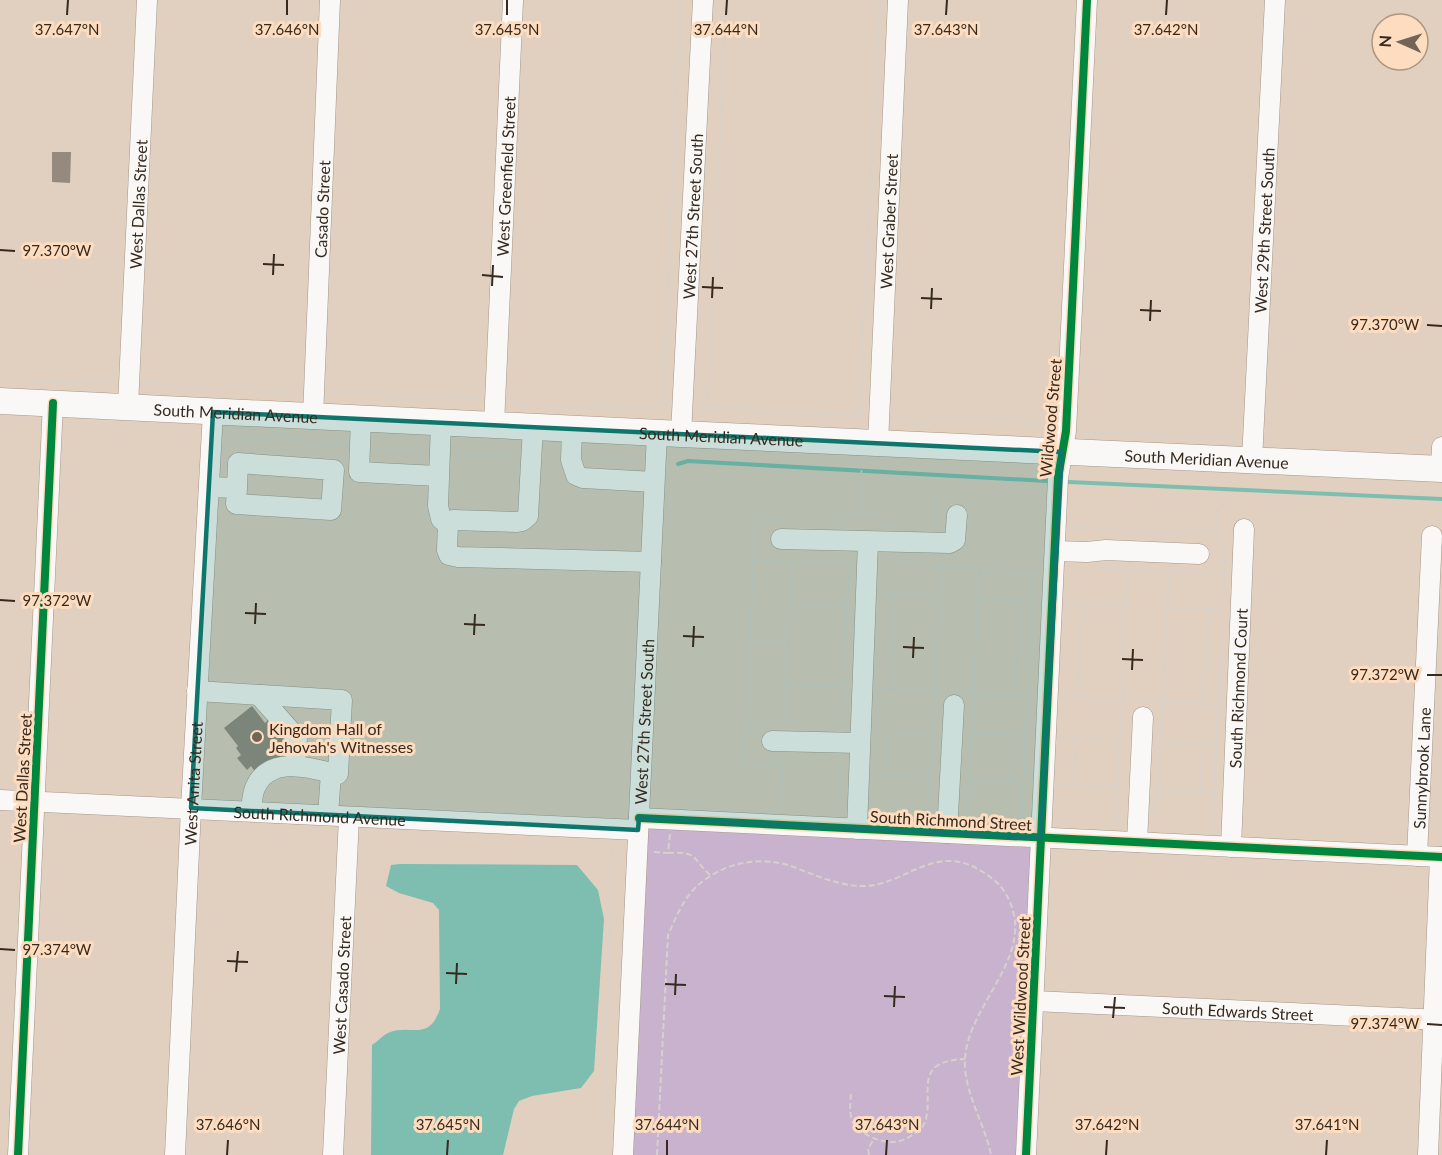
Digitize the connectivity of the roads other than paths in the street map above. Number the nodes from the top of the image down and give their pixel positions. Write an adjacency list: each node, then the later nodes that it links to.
1 (147, 0): 8 (street, West Dallas Street)
2 (330, 0): 12 (street, Casado Street)
3 (513, 0): 16 (street, West Greenfield Street)
4 (704, 0): 18 (street, West 27th Street South)
5 (898, 0): 20 (street, West Graber Street)
6 (1087, 0): 19 (street, Wildwood Street)
7 (1275, 0): 21 (street, West 29th Street South)
8 (128, 394): 10 (main road, South Meridian Avenue); 14 (main road, South Meridian Avenue)
9 (0, 400): 10 (main road, South Meridian Avenue)
10 (53, 403): 45 (street, West Dallas Street)
11 (533, 414): 16 (main road, South Meridian Avenue); 17 (main road, South Meridian Avenue); 28 (street)
12 (313, 417): 13 (main road, South Meridian Avenue); 14 (main road, South Meridian Avenue)
13 (361, 419): 15 (main road, South Meridian Avenue); 23 (street)
14 (213, 422): 25 (street, West Anita Street)
15 (441, 423): 16 (main road, South Meridian Avenue); 23 (street)
16 (494, 425)
17 (572, 429): 18 (main road, South Meridian Avenue); 24 (street)
18 (669, 434): 20 (main road, South Meridian Avenue); 24 (street, West 27th Street South)
19 (1064, 442): 20 (main road, South Meridian Avenue); 21 (main road, South Meridian Avenue); 33 (street, Wildwood Street)
20 (878, 443)
21 (1253, 451): 22 (main road, South Meridian Avenue)
22 (1440, 457)
23 (438, 476): 28 (street)
24 (646, 482): 35 (street, West 27th Street South)
25 (209, 487): 26 (street); 36 (street, West Anita Street)
26 (237, 488): 26 (street)
27 (957, 515): 32 (street)
28 (448, 524): 35 (street)
29 (1244, 529): 55 (street, South Richmond Court)
30 (787, 533): 32 (street)
31 (1432, 536): 56 (street, Sunnybrook Lane)
32 (868, 542): 41 (street)
33 (1055, 551): 34 (street); 53 (street, Wildwood Street)
34 (1199, 554)
35 (651, 562): 50 (street, West 27th Street South)
36 (197, 690): 37 (street); 46 (street, West Anita Street)
37 (259, 695): 42 (street); 43 (street)
38 (954, 705): 52 (street)
39 (1143, 717): 54 (street)
40 (772, 741): 41 (street)
41 (860, 743): 51 (street)
42 (295, 766): 43 (street); 47 (street)
43 (331, 773): 48 (street)
44 (0, 800): 45 (street, South Richmond Avenue)
45 (34, 802): 46 (street, South Richmond Avenue); 60 (street, West Dallas Street)
46 (190, 808): 47 (street, South Richmond Avenue); 61 (street, West Anita Street)
47 (251, 811): 48 (street, South Richmond Avenue)
48 (328, 815): 49 (street, South Richmond Avenue)
49 (349, 817): 50 (street, South Richmond Avenue); 62 (street, West Casado Street)
50 (639, 824): 51 (street, South Richmond Street); 63 (street, West 27th Street South)
51 (857, 829): 52 (street, South Richmond Street)
52 (947, 833): 53 (street, South Richmond Street)
53 (1041, 838): 54 (street, South Richmond Street); 58 (street, West Wildwood Street)
54 (1137, 842): 55 (street, South Richmond Street)
55 (1231, 847): 56 (street, South Richmond Street)
56 (1417, 856): 57 (street, South Richmond Street)
57 (1441, 857): 59 (street)
58 (1034, 1001): 59 (street, South Edwards Street); 64 (street, West Wildwood Street)
59 (1438, 1019): 65 (street)
60 (18, 1155)
61 (175, 1155)
62 (333, 1155)
63 (623, 1155)
64 (1026, 1155)
65 (1428, 1155)

